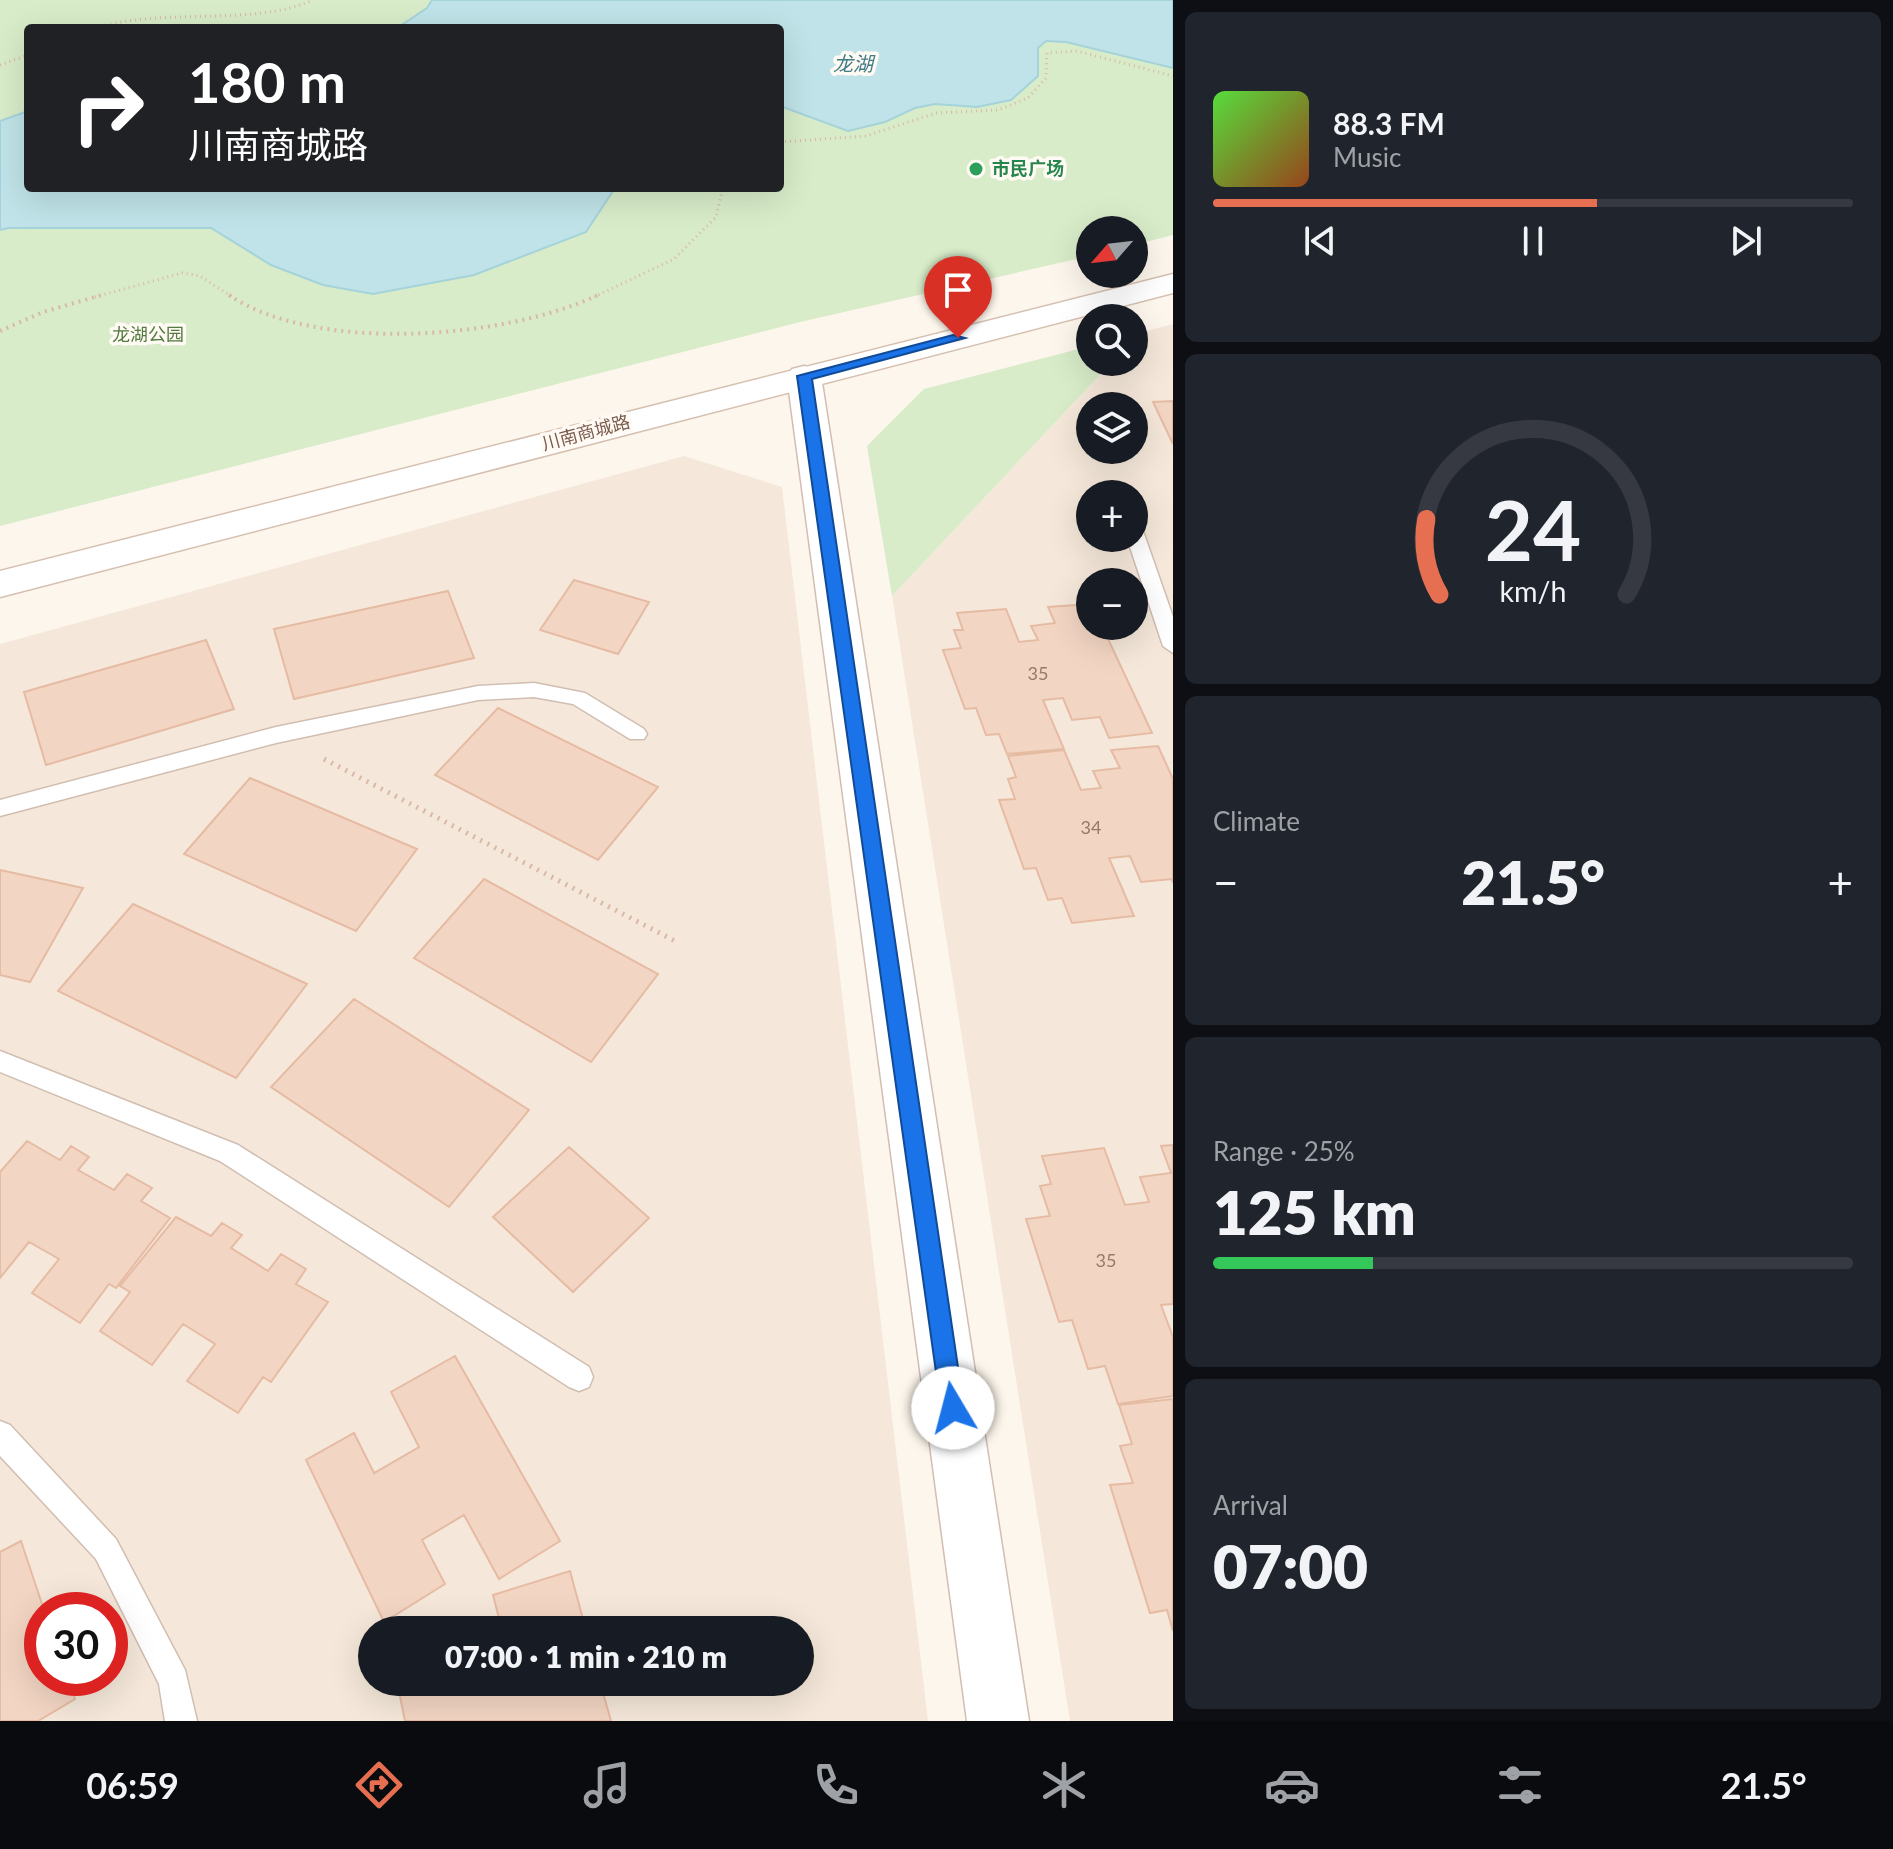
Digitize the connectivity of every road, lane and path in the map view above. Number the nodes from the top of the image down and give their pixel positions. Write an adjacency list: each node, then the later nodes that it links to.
1 (313, 0): 2 (path)
2 (113, 24)
3 (24, 56): 4 (path)
4 (0, 65)
5 (1173, 76): 6 (path)
6 (784, 142)
7 (722, 192): 9 (path)
8 (1173, 283): 10 (street, 川南商城路)
9 (0, 331)
10 (804, 376): 12 (street, 川南商城路); 22 (street)
11 (1141, 552): 13 (lane)
12 (0, 584)
13 (1173, 646)
14 (637, 734): 15 (lane)
15 (276, 735): 16 (lane); 17 (path)
16 (0, 808)
17 (675, 941)
18 (0, 1061): 19 (lane)
19 (579, 1377)
20 (0, 1435): 21 (lane)
21 (181, 1721)
22 (998, 1721)

